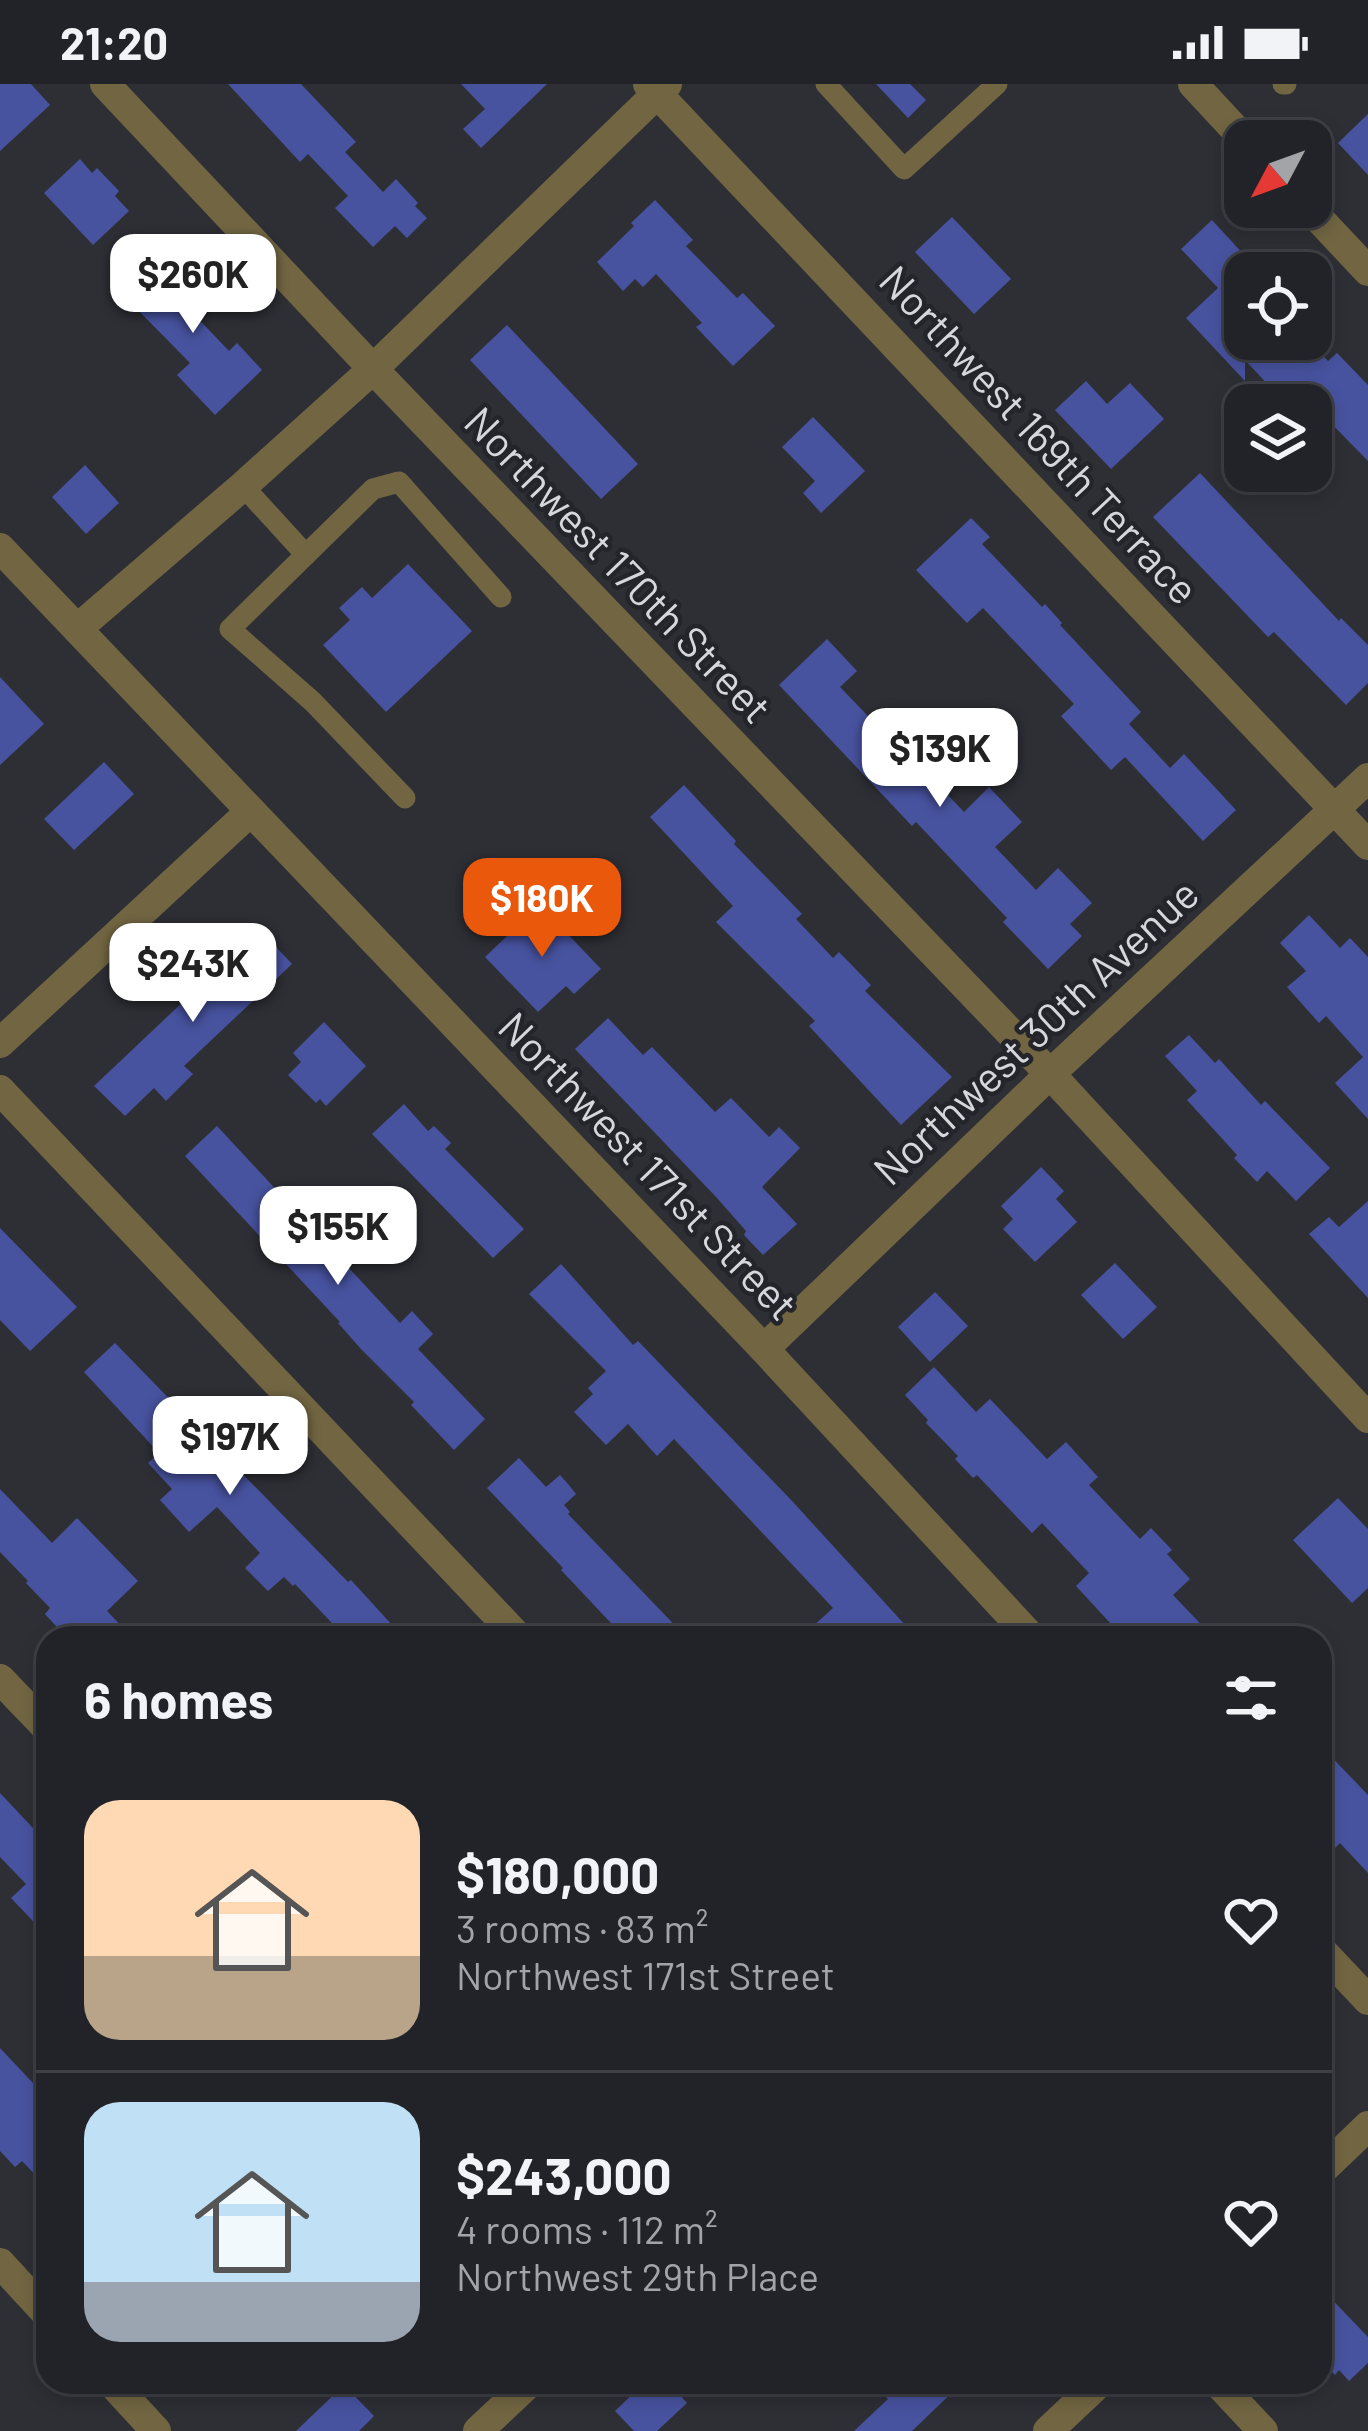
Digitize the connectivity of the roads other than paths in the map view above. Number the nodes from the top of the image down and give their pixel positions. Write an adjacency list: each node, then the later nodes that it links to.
1 (105, 84): 9 (street, Northwest 170th Street)
2 (826, 84): 3 (lane)
3 (997, 84)
4 (658, 87): 9 (street); 17 (street, Northwest 169th Terrace)
5 (1202, 87): 6 (street)
6 (1229, 120)
7 (1328, 228): 8 (street)
8 (1368, 271)
9 (373, 369): 10 (street); 21 (street, Northwest 170th Street)
10 (243, 486): 12 (lane); 14 (street)
11 (0, 548): 14 (street, Northwest 171st Street)
12 (306, 555): 13 (lane); 16 (lane)
13 (501, 597)
14 (76, 629): 18 (street, Northwest 171st Street)
15 (1368, 778): 17 (street, Northwest 30th Avenue)
16 (405, 798)
17 (1335, 810): 19 (street, Northwest 169th Terrace); 21 (street, Northwest 30th Avenue)
18 (251, 811): 20 (street); 23 (street, Northwest 171st Street)
19 (1368, 844)
20 (0, 1043)
21 (1050, 1074): 23 (street, Northwest 30th Avenue); 24 (street, Northwest 170th Street)
22 (0, 1090): 25 (street)
23 (764, 1348): 26 (street, Northwest 171st Street)
24 (1368, 1418)
25 (508, 1626)
26 (1021, 1626)
27 (0, 1678): 28 (street)
28 (36, 1716)
29 (1332, 1961): 30 (street)
30 (1368, 2000)
31 (1368, 2126): 32 (street)
32 (1332, 2160)
33 (0, 2263): 34 (street)
34 (36, 2302)
35 (122, 2394): 39 (street)
36 (517, 2394): 40 (street)
37 (1087, 2394): 41 (street)
38 (1228, 2394): 42 (street)
39 (156, 2431)
40 (478, 2431)
41 (1048, 2431)
42 (1263, 2431)

